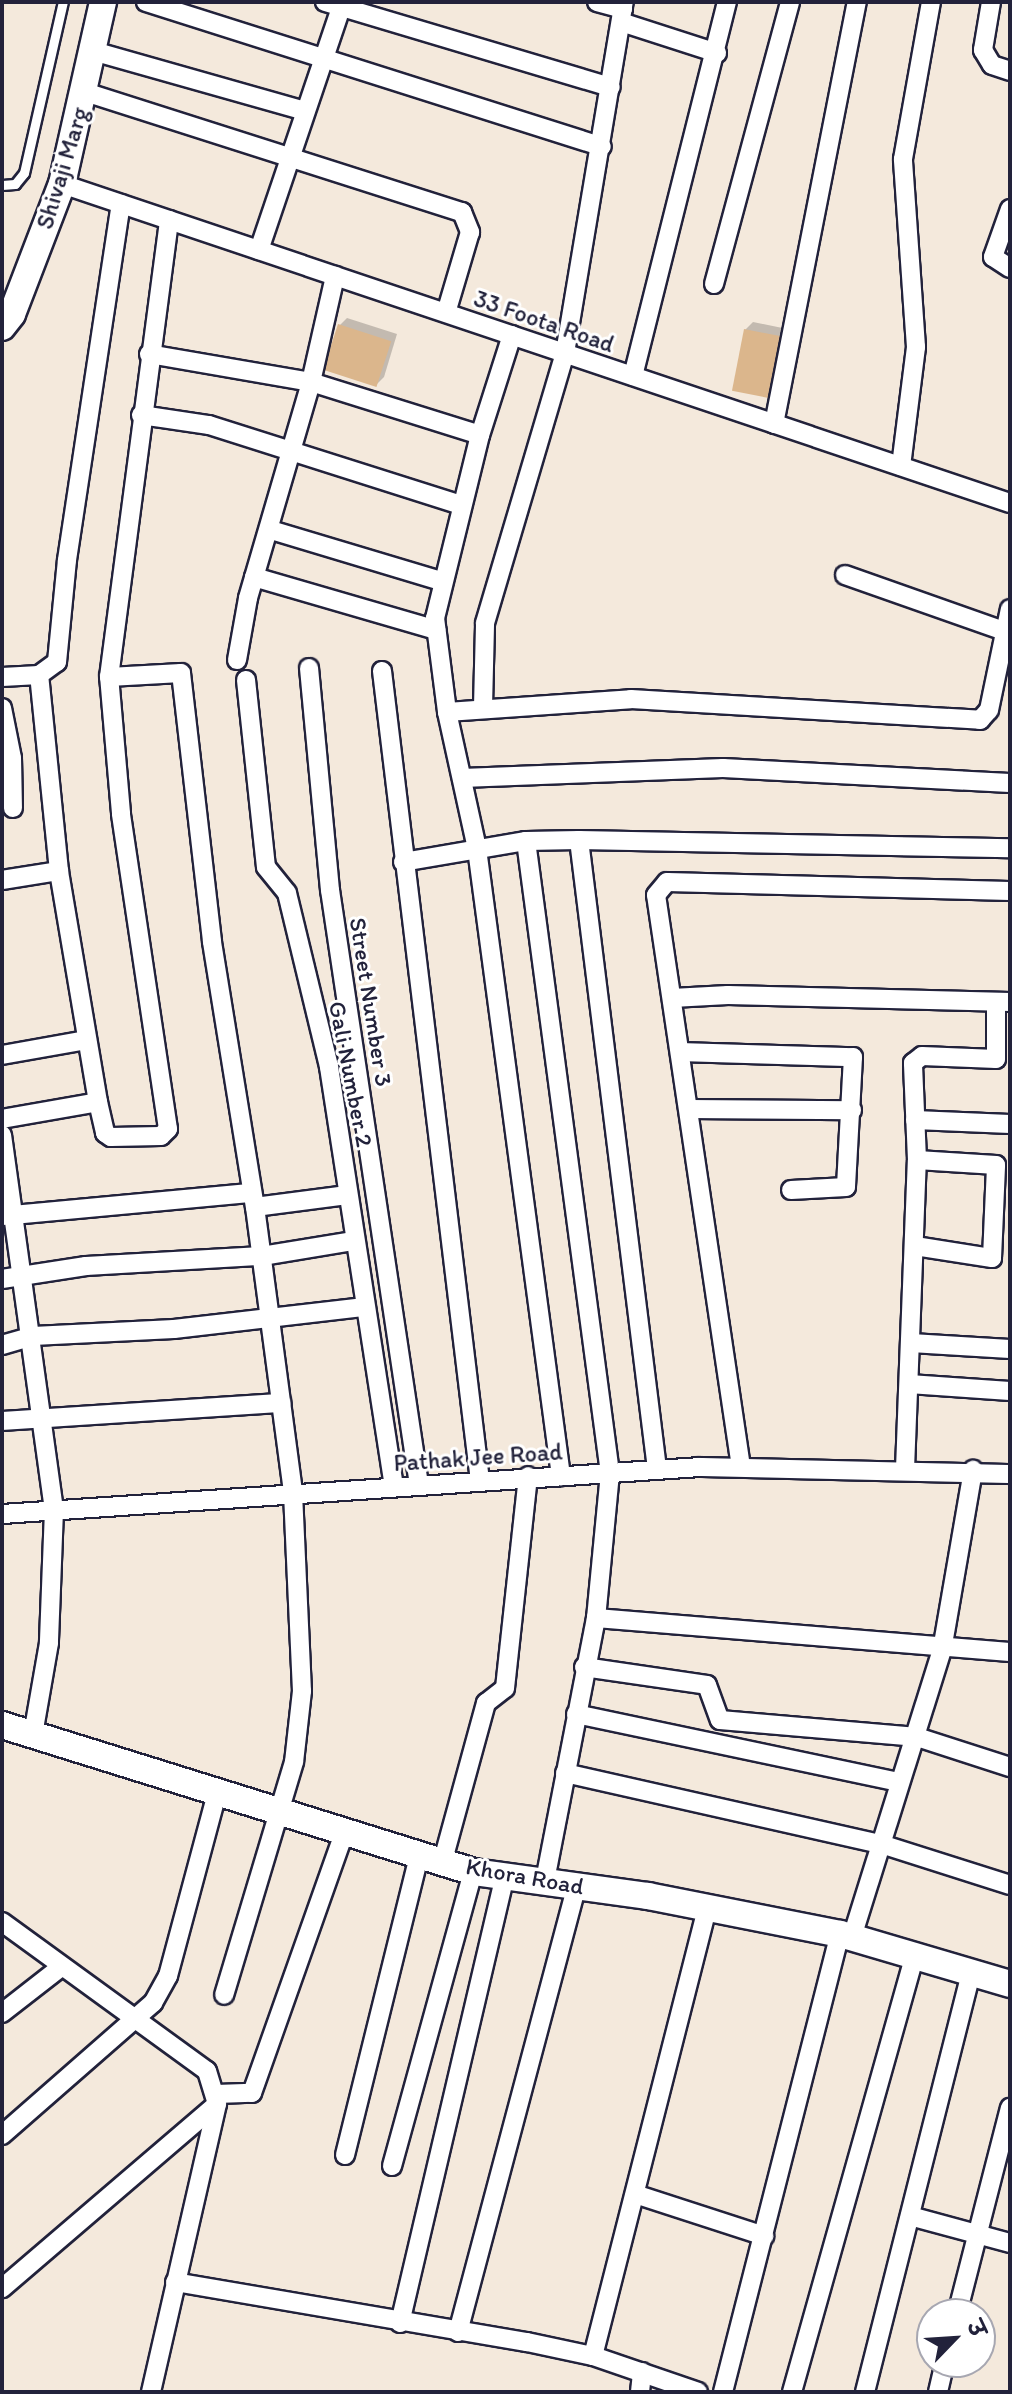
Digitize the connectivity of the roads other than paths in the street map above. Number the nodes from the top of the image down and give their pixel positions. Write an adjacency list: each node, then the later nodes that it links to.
1 (63, 2): 22 (lane)
2 (103, 2): 12 (street, Shivaji Marg)
3 (146, 2): 14 (street)
4 (597, 2): 11 (street)
5 (727, 2): 13 (street)
6 (790, 2): 29 (street)
7 (857, 2): 38 (street)
8 (931, 2): 41 (street)
9 (991, 2): 15 (street)
10 (336, 4): 14 (street); 16 (street)
11 (623, 11): 13 (street); 16 (street)
12 (93, 51): 17 (street, Shivaji Marg); 18 (street)
13 (717, 53): 35 (street)
14 (321, 61): 18 (street); 19 (street)
15 (1010, 71)
16 (611, 87): 19 (street)
17 (85, 92): 20 (street); 21 (street, Shivaji Marg)
18 (305, 111): 20 (street)
19 (602, 147): 33 (street)
20 (289, 159): 26 (street); 30 (street)
21 (62, 184): 23 (street, 33 Foota Road); 31 (street, Shivaji Marg)
22 (2, 185)
23 (121, 204): 25 (street, 33 Foota Road); 54 (street)
24 (1010, 209): 27 (street)
25 (169, 220): 26 (street, 33 Foota Road); 34 (street)
26 (259, 250): 28 (street, 33 Foota Road)
27 (1010, 268)
28 (335, 276): 30 (street, 33 Foota Road); 36 (street)
29 (714, 284)
30 (446, 313): 32 (street, 33 Foota Road)
31 (2, 327)
32 (512, 335): 33 (street, 33 Foota Road); 39 (street)
33 (565, 353): 35 (street, 33 Foota Road); 58 (street)
34 (149, 354): 36 (street); 37 (street)
35 (633, 376): 38 (street, 33 Foota Road)
36 (311, 382): 39 (street); 40 (street)
37 (141, 415): 40 (street); 56 (street)
38 (774, 424): 41 (street, 33 Foota Road)
39 (480, 435): 43 (street)
40 (293, 450): 43 (street); 44 (street)
41 (901, 466): 42 (street, 33 Foota Road)
42 (1010, 503)
43 (461, 505): 47 (street)
44 (271, 530): 46 (street); 47 (street)
45 (845, 575): 50 (street)
46 (254, 577): 49 (street); 51 (street)
47 (441, 581): 49 (street)
48 (1010, 609): 50 (street)
49 (436, 630): 60 (street)
50 (1007, 632): 58 (street)
51 (237, 660)
52 (309, 668): 118 (street, Street Number 3)
53 (382, 671): 68 (street)
54 (39, 675): 55 (street); 69 (street)
55 (2, 677)
56 (109, 677): 78 (street); 89 (street)
57 (246, 680): 88 (street, Gali Number 2)
58 (483, 707): 60 (street)
59 (2, 708): 63 (street)
60 (447, 712): 61 (street)
61 (462, 778): 62 (street); 67 (street)
62 (1010, 783)
63 (13, 808)
64 (579, 840): 65 (street); 66 (street); 110 (street)
65 (526, 841): 67 (street); 113 (street)
66 (1010, 848)
67 (477, 849): 68 (street); 116 (street)
68 (403, 862): 117 (street)
69 (59, 871): 70 (street); 74 (street)
70 (2, 880)
71 (1010, 891): 72 (street)
72 (672, 998): 73 (street); 75 (street)
73 (1003, 1002): 77 (street)
74 (86, 1040): 76 (street); 78 (street)
75 (680, 1052): 79 (street); 80 (street)
76 (2, 1055)
77 (1003, 1059): 82 (street)
78 (98, 1102): 81 (street)
79 (689, 1109): 80 (street); 109 (street)
80 (852, 1110): 87 (street)
81 (2, 1119)
82 (915, 1120): 83 (street); 85 (street)
83 (1010, 1124)
84 (2, 1135): 90 (street)
85 (917, 1160): 86 (street); 93 (street)
86 (1003, 1165): 91 (street)
87 (791, 1190)
88 (347, 1195): 89 (street); 92 (street, Gali Number 2)
89 (254, 1200): 90 (street); 94 (street)
90 (8, 1215): 96 (street)
91 (1002, 1217): 95 (street)
92 (354, 1241): 94 (street); 98 (street, Gali Number 2)
93 (915, 1246): 95 (street); 101 (street)
94 (262, 1256): 96 (street); 99 (street)
95 (1001, 1259)
96 (24, 1274): 97 (street); 100 (street)
97 (2, 1279)
98 (365, 1307): 99 (street); 119 (street, Gali Number 2)
99 (269, 1320): 100 (street); 106 (street)
100 (33, 1336): 102 (street); 107 (street)
101 (911, 1343): 103 (street); 104 (street)
102 (2, 1345)
103 (1010, 1349)
104 (909, 1384): 105 (street); 111 (street)
105 (1010, 1391)
106 (281, 1403): 107 (street); 120 (street)
107 (43, 1419): 108 (street); 121 (street)
108 (2, 1421)
109 (741, 1467): 110 (street, Pathak Jee Road); 111 (street, Pathak Jee Road)
110 (657, 1469): 113 (street, Pathak Jee Road)
111 (905, 1469): 112 (street, Pathak Jee Road)
112 (973, 1470): 114 (street, Pathak Jee Road); 124 (street)
113 (610, 1473): 116 (street, Pathak Jee Road); 123 (street)
114 (1010, 1474)
115 (528, 1476): 116 (street, Pathak Jee Road); 117 (street, Pathak Jee Road); 138 (street)
116 (561, 1476)
117 (480, 1481): 118 (street, Pathak Jee Road)
118 (419, 1485): 119 (street, Pathak Jee Road)
119 (394, 1486): 120 (street, Pathak Jee Road)
120 (293, 1493): 121 (street, Pathak Jee Road); 135 (street)
121 (54, 1510): 122 (street, Pathak Jee Road); 129 (street)
122 (2, 1514)
123 (596, 1618): 124 (street); 126 (street)
124 (942, 1650): 125 (street); 130 (street)
125 (1010, 1652)
126 (584, 1667): 127 (street); 130 (street)
127 (576, 1714): 132 (street); 133 (street)
128 (2, 1725): 129 (street, Khora Road)
129 (33, 1735): 134 (street, Khora Road)
130 (917, 1737): 131 (street); 133 (street)
131 (1010, 1767)
132 (565, 1773): 137 (street); 141 (street)
133 (900, 1782): 137 (street)
134 (218, 1790): 135 (street, Khora Road); 153 (street)
135 (282, 1811): 136 (street, Khora Road); 151 (street)
136 (345, 1831): 138 (street, Khora Road); 154 (street)
137 (881, 1844): 142 (street); 146 (street)
138 (431, 1857): 139 (street, Khora Road); 157 (street)
139 (473, 1872): 140 (street, Khora Road); 158 (street)
140 (505, 1877): 141 (street, Khora Road); 167 (street)
141 (545, 1880): 143 (street, Khora Road)
142 (1010, 1885)
143 (577, 1886): 144 (street, Khora Road); 168 (street)
144 (707, 1908): 146 (street, Khora Road); 159 (street)
145 (2, 1922): 148 (street)
146 (846, 1936): 147 (street, Khora Road); 162 (street)
147 (915, 1955): 149 (street, Khora Road); 175 (street)
148 (61, 1967): 152 (street); 153 (street)
149 (971, 1972): 150 (street, Khora Road); 160 (street)
150 (1010, 1984)
151 (224, 1995)
152 (2, 2013)
153 (135, 2022): 154 (street); 156 (street)
154 (216, 2099): 164 (street); 165 (street)
155 (1010, 2108): 161 (street)
156 (2, 2135)
157 (345, 2155)
158 (392, 2166)
159 (635, 2194): 162 (street); 169 (street)
160 (910, 2216): 161 (street); 176 (street)
161 (977, 2233): 163 (street); 166 (street)
162 (764, 2236): 174 (street)
163 (1010, 2243)
164 (175, 2282): 167 (street); 171 (street)
165 (2, 2288)
166 (961, 2298)
167 (400, 2323): 168 (street)
168 (458, 2332): 169 (street)
169 (593, 2356): 170 (street)
170 (642, 2372): 172 (street); 173 (street)
171 (151, 2392)
172 (640, 2392)
173 (698, 2392)
174 (723, 2392)
175 (792, 2392)
176 (865, 2392)

